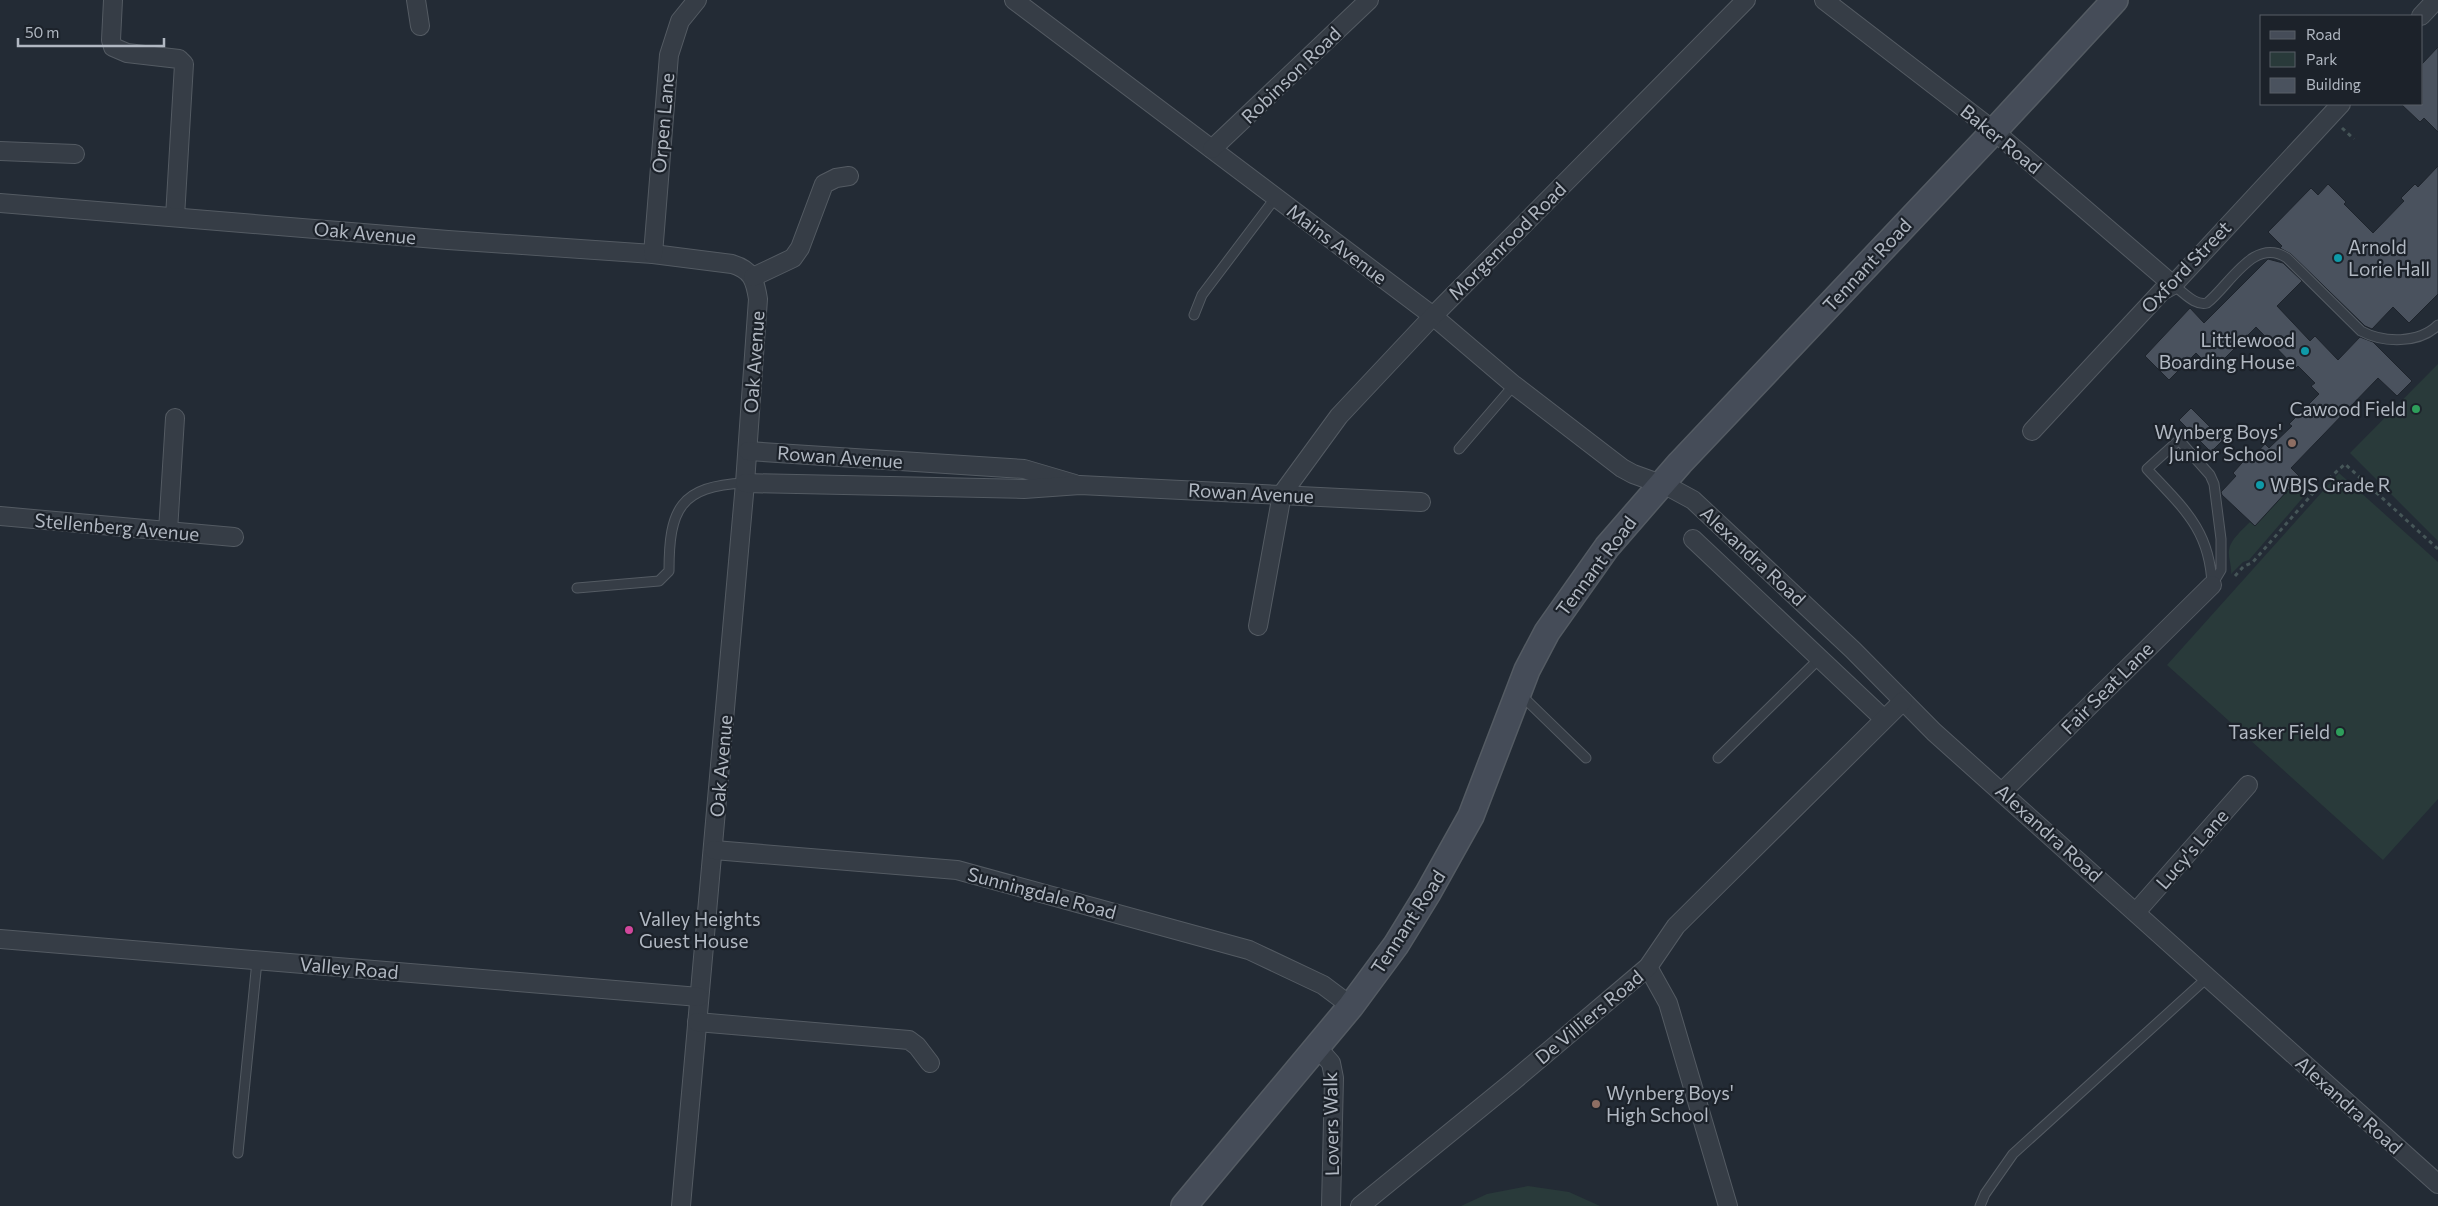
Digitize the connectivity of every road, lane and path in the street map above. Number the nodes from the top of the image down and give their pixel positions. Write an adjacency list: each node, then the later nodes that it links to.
1 (113, 0): 22 (street)
2 (416, 0): 11 (street)
3 (697, 0): 23 (street, Orpen Lane)
4 (1014, 0): 16 (street, Mains Avenue)
5 (1369, 0): 16 (street, Robinson Road)
6 (1746, 0): 27 (street, Morgenrood Road)
7 (1824, 0): 14 (street, Baker Road)
8 (2115, 0): 14 (main road, Tennant Road)
9 (2436, 0): 10 (street)
10 (2422, 15)
11 (420, 26)
12 (2340, 105): 25 (street, Oxford Street)
13 (2343, 128): 15 (path)
14 (1994, 131): 25 (street, Baker Road); 35 (main road, Tennant Road)
15 (2354, 140)
16 (1212, 149): 20 (street, Mains Avenue)
17 (0, 151): 18 (street)
18 (75, 154)
19 (848, 176): 24 (street)
20 (1276, 197): 26 (lane); 27 (street, Mains Avenue)
21 (0, 203): 22 (street, Oak Avenue)
22 (175, 217): 23 (street, Oak Avenue)
23 (653, 254): 24 (street, Oak Avenue)
24 (753, 277): 33 (street, Oak Avenue)
25 (2173, 285): 28 (lane); 31 (street, Oxford Street)
26 (1194, 315)
27 (1433, 316): 29 (street, Mains Avenue); 37 (street, Morgenrood Road)
28 (2438, 325)
29 (1514, 386): 32 (lane); 35 (street, Mains Avenue)
30 (175, 418): 40 (street)
31 (2032, 431)
32 (1459, 449)
33 (748, 451): 34 (street, Oak Avenue); 36 (street, Rowan Avenue)
34 (745, 483): 36 (street, Rowan Avenue); 48 (lane); 61 (street, Oak Avenue)
35 (1661, 484): 44 (street, Alexandra Road); 54 (main road, Tennant Road)
36 (1080, 485): 37 (street, Rowan Avenue)
37 (1282, 494): 38 (street, Rowan Avenue); 49 (street)
38 (1421, 502)
39 (0, 516): 40 (street, Stellenberg Avenue)
40 (168, 531): 41 (street, Stellenberg Avenue)
41 (234, 537)
42 (1693, 539): 46 (street)
43 (2438, 549): 45 (path)
44 (1760, 561): 46 (street); 50 (street, Alexandra Road)
45 (2234, 577)
46 (1740, 583): 51 (street)
47 (2212, 585): 47 (lane); 60 (street, Fair Seat Lane)
48 (577, 588)
49 (1258, 626)
50 (1840, 637): 51 (street); 52 (street, Alexandra Road)
51 (1820, 658): 53 (street); 58 (lane)
52 (1863, 660): 53 (street); 55 (street, Alexandra Road)
53 (1844, 681): 56 (street)
54 (1518, 692): 57 (lane); 68 (main road, Tennant Road)
55 (1903, 701): 56 (street, De Villiers Road); 60 (street, Alexandra Road)
56 (1884, 719): 65 (street, De Villiers Road)
57 (1586, 758)
58 (1718, 758)
59 (2248, 786): 62 (street, Lucy's Lane)
60 (2002, 792): 62 (street, Alexandra Road)
61 (714, 850): 67 (street, Oak Avenue); 68 (street, Sunningdale Road)
62 (2136, 912): 66 (street, Alexandra Road)
63 (0, 939): 64 (street, Valley Road)
64 (257, 961): 67 (street, Valley Road); 72 (lane)
65 (1648, 967): 77 (street, De Villiers Road); 78 (street)
66 (2208, 977): 73 (street, Alexandra Road); 79 (lane)
67 (699, 997): 69 (street, Oak Avenue)
68 (1351, 1006): 70 (main road, Tennant Road)
69 (697, 1022): 71 (street); 74 (street, Oak Avenue)
70 (1317, 1047): 75 (main road, Tennant Road); 76 (street, Lovers Walk)
71 (930, 1063)
72 (238, 1153)
73 (2436, 1178)
74 (681, 1206)
75 (1184, 1206)
76 (1332, 1206)
77 (1360, 1206)
78 (1728, 1206)
79 (1980, 1206)

